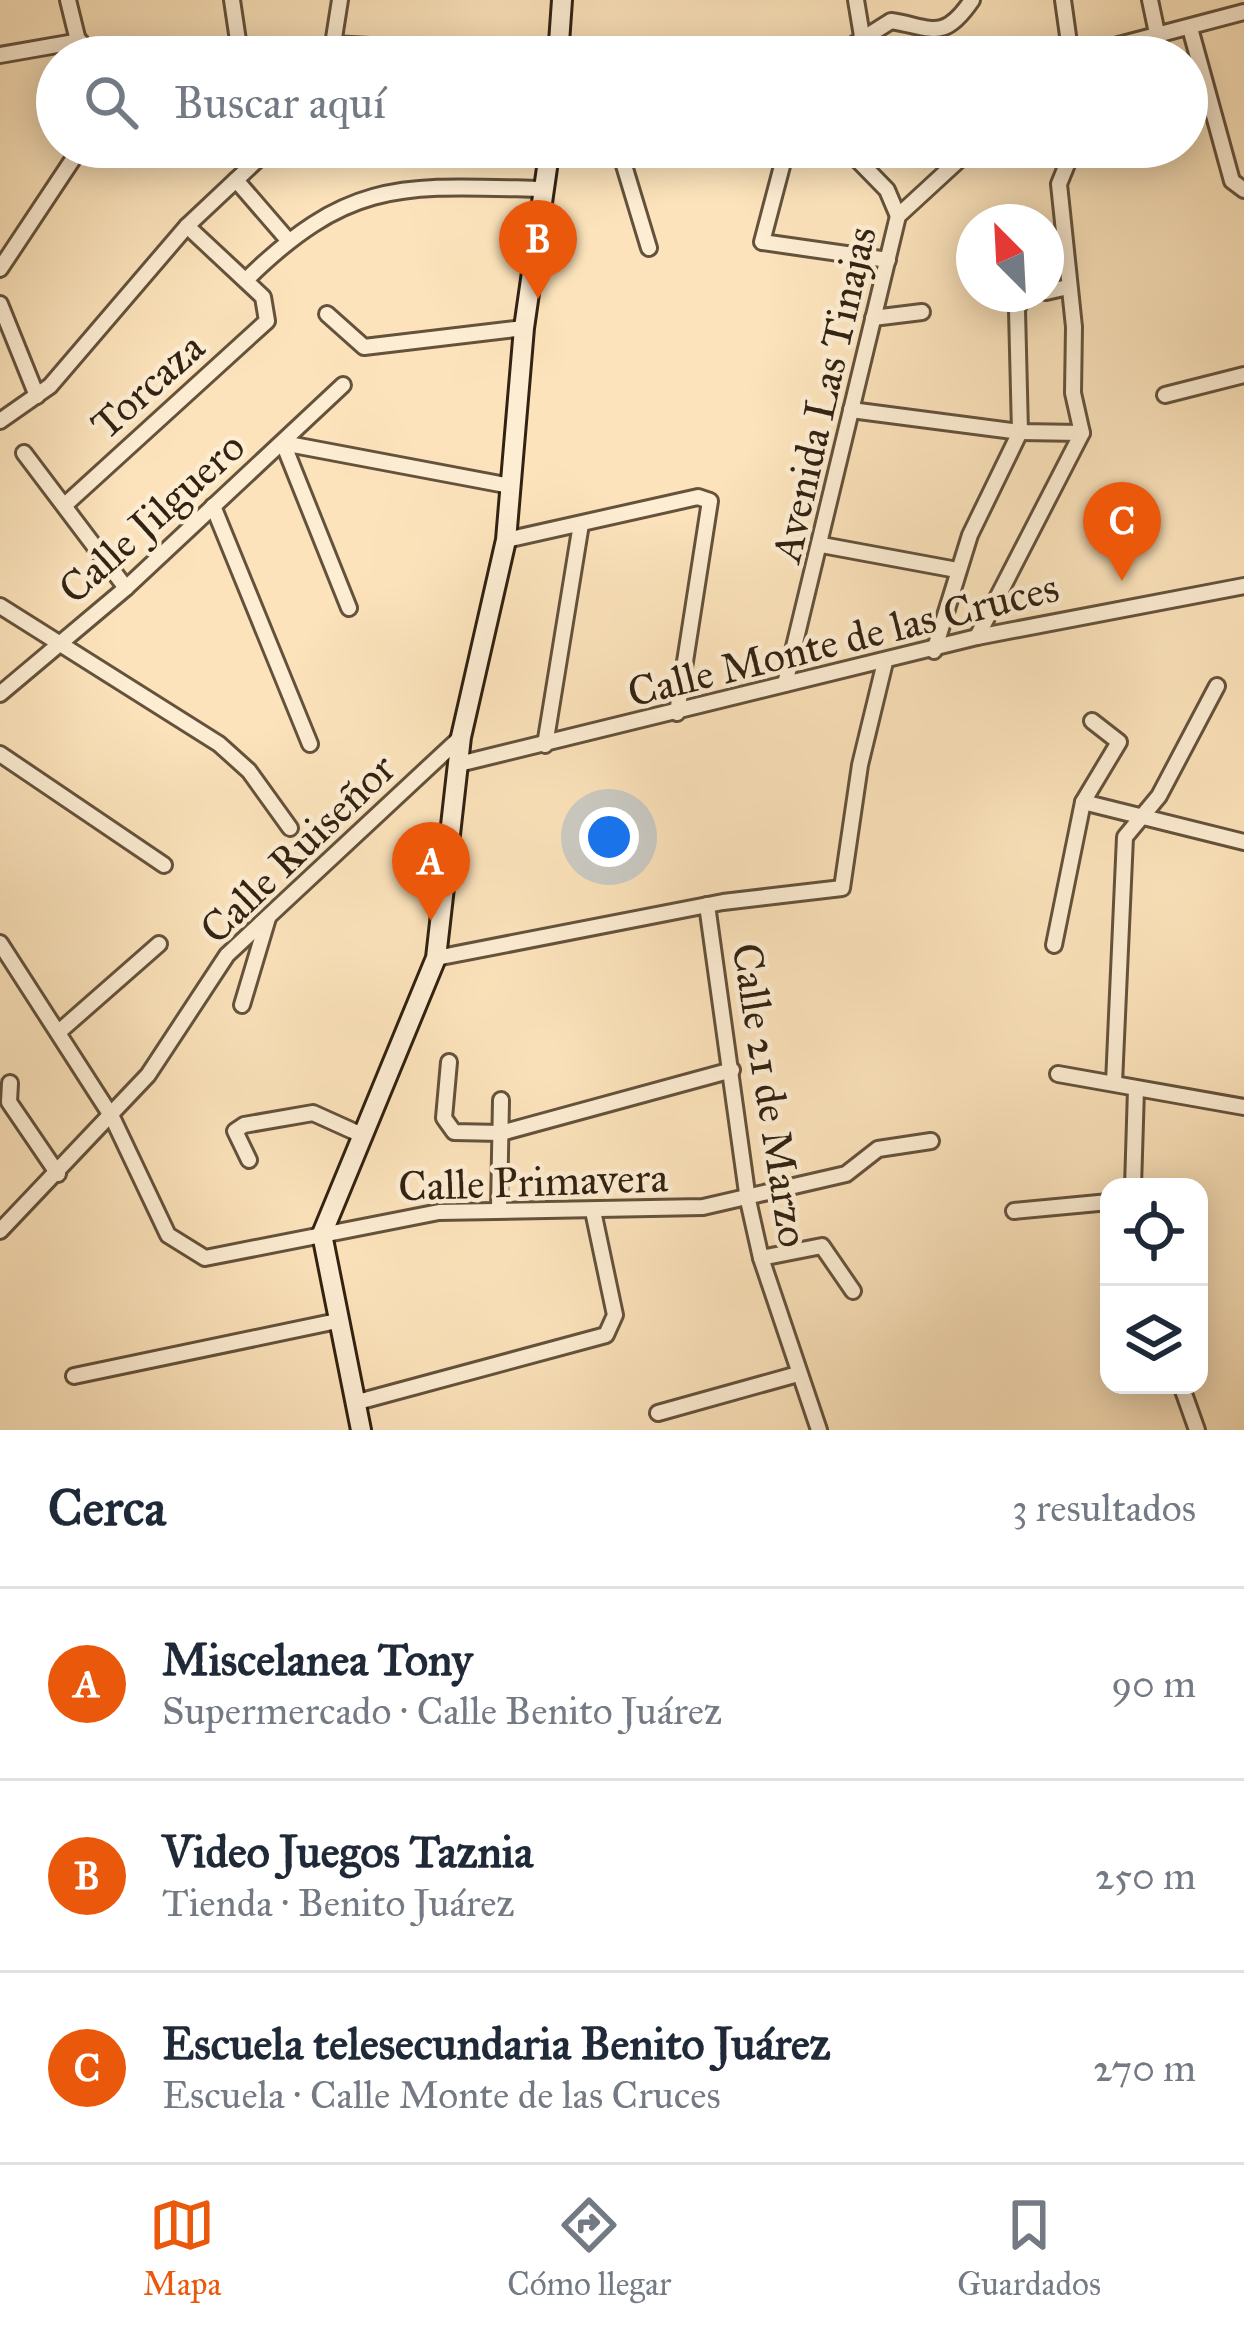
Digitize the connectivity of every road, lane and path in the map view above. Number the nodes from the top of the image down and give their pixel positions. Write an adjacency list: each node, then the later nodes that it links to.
1 (68, 0): 12 (street)
2 (232, 0): 13 (street)
3 (340, 0): 14 (street)
4 (562, 0): 15 (street)
5 (856, 0): 11 (street)
6 (972, 0): 11 (street)
7 (1063, 0): 16 (street)
8 (1150, 0): 17 (street)
9 (1244, 12): 10 (street)
10 (1190, 28): 18 (street); 19 (street)
11 (862, 35)
12 (78, 36)
13 (237, 36)
14 (334, 36)
15 (559, 36)
16 (1069, 36)
17 (1159, 36)
18 (1162, 36)
19 (1192, 36)
20 (36, 53): 21 (street)
21 (0, 56)
22 (1208, 94): 33 (street)
23 (67, 168): 39 (street)
24 (249, 168): 31 (street)
25 (546, 168): 32 (street)
26 (625, 168): 37 (street)
27 (781, 168): 38 (street)
28 (865, 168): 34 (street)
29 (950, 168): 34 (street, Avenida Las Tinajas)
30 (1065, 168): 41 (street)
31 (236, 180): 35 (street); 36 (street)
32 (543, 189): 36 (street); 48 (street)
33 (1244, 190)
34 (898, 216): 38 (street, Avenida Las Tinajas)
35 (187, 226): 40 (street); 52 (street)
36 (287, 239): 40 (street)
37 (649, 248)
38 (887, 260): 47 (street, Avenida Las Tinajas)
39 (0, 269)
40 (247, 279): 60 (street, Torcaza)
41 (1068, 287): 42 (street); 56 (street)
42 (1064, 288)
43 (0, 304): 52 (street)
44 (922, 312): 47 (street)
45 (1017, 312): 55 (street)
46 (327, 314): 48 (street)
47 (872, 318): 53 (street, Avenida Las Tinajas)
48 (524, 328): 59 (street)
49 (1244, 375): 51 (street)
50 (343, 386): 57 (street, Calle Jilguero)
51 (1165, 395)
52 (37, 396): 54 (street)
53 (851, 410): 55 (street); 64 (street, Avenida Las Tinajas)
54 (0, 421)
55 (1020, 432): 56 (street); 65 (street)
56 (1082, 433): 70 (street)
57 (283, 443): 59 (street); 61 (street, Calle Jilguero); 69 (street)
58 (24, 453): 60 (street)
59 (511, 485): 63 (street)
60 (66, 504): 67 (street)
61 (213, 506): 67 (street, Calle Jilguero); 80 (street)
62 (581, 524): 63 (street); 77 (street); 81 (street)
63 (506, 540): 79 (street)
64 (822, 545): 65 (street); 74 (street, Avenida Las Tinajas)
65 (957, 570): 72 (street)
66 (1244, 586): 70 (street, Calle Monte de las Cruces)
67 (126, 588): 71 (street, Calle Jilguero)
68 (0, 606): 71 (street)
69 (349, 608)
70 (977, 637): 72 (street, Calle Monte de las Cruces)
71 (58, 644): 76 (street, Calle Jilguero); 86 (street)
72 (934, 651): 73 (street, Calle Monte de las Cruces)
73 (885, 662): 74 (street, Calle Monte de las Cruces); 89 (street)
74 (785, 685): 77 (street, Calle Monte de las Cruces)
75 (1217, 686): 85 (street)
76 (0, 694)
77 (677, 713): 81 (street, Calle Monte de las Cruces)
78 (1092, 721): 84 (street)
79 (461, 737): 83 (street); 90 (street, Calle Ruiseñor)
80 (310, 744)
81 (545, 745): 83 (street, Calle Monte de las Cruces)
82 (0, 754): 88 (street)
83 (459, 764): 94 (street)
84 (1083, 802): 85 (street); 91 (street)
85 (1138, 814): 87 (street); 102 (street)
86 (290, 828)
87 (1244, 842)
88 (164, 865)
89 (707, 905): 94 (street); 99 (street, Calle 21 de Marzo)
90 (268, 918): 96 (street); 106 (street, Calle Ruiseñor)
91 (1055, 938)
92 (0, 943): 95 (street)
93 (159, 944): 97 (street)
94 (436, 958): 108 (street)
95 (6, 962): 97 (street)
96 (242, 1004)
97 (61, 1030): 106 (street)
98 (449, 1061): 107 (street)
99 (732, 1070): 107 (street); 113 (street, Calle 21 de Marzo)
100 (1058, 1074): 102 (street)
101 (10, 1083): 111 (street)
102 (1114, 1083): 103 (street)
103 (1136, 1089): 105 (street); 112 (street)
104 (501, 1100): 107 (street)
105 (1244, 1107)
106 (112, 1117): 111 (street, Calle Ruiseñor); 119 (street, Calle Primavera)
107 (501, 1133): 115 (street)
108 (364, 1136): 110 (street); 119 (street)
109 (932, 1141): 113 (street, Calle Primavera)
110 (248, 1160)
111 (58, 1174): 118 (street, Calle Ruiseñor)
112 (1132, 1178)
113 (748, 1200): 116 (street, Calle Primavera); 120 (street, Calle 21 de Marzo)
114 (1100, 1203): 117 (street)
115 (499, 1208): 116 (street, Calle Primavera); 119 (street, Calle Primavera)
116 (593, 1210): 126 (street)
117 (1014, 1211)
118 (0, 1231)
119 (322, 1234): 122 (street)
120 (761, 1258): 121 (street); 123 (street, Calle 21 de Marzo)
121 (854, 1291)
122 (337, 1321): 124 (street); 126 (street)
123 (797, 1374): 127 (street); 129 (street, Calle 21 de Marzo)
124 (74, 1376)
125 (1184, 1394): 130 (street)
126 (354, 1403): 128 (street)
127 (658, 1413)
128 (361, 1430)
129 (819, 1430)
130 (1197, 1430)

